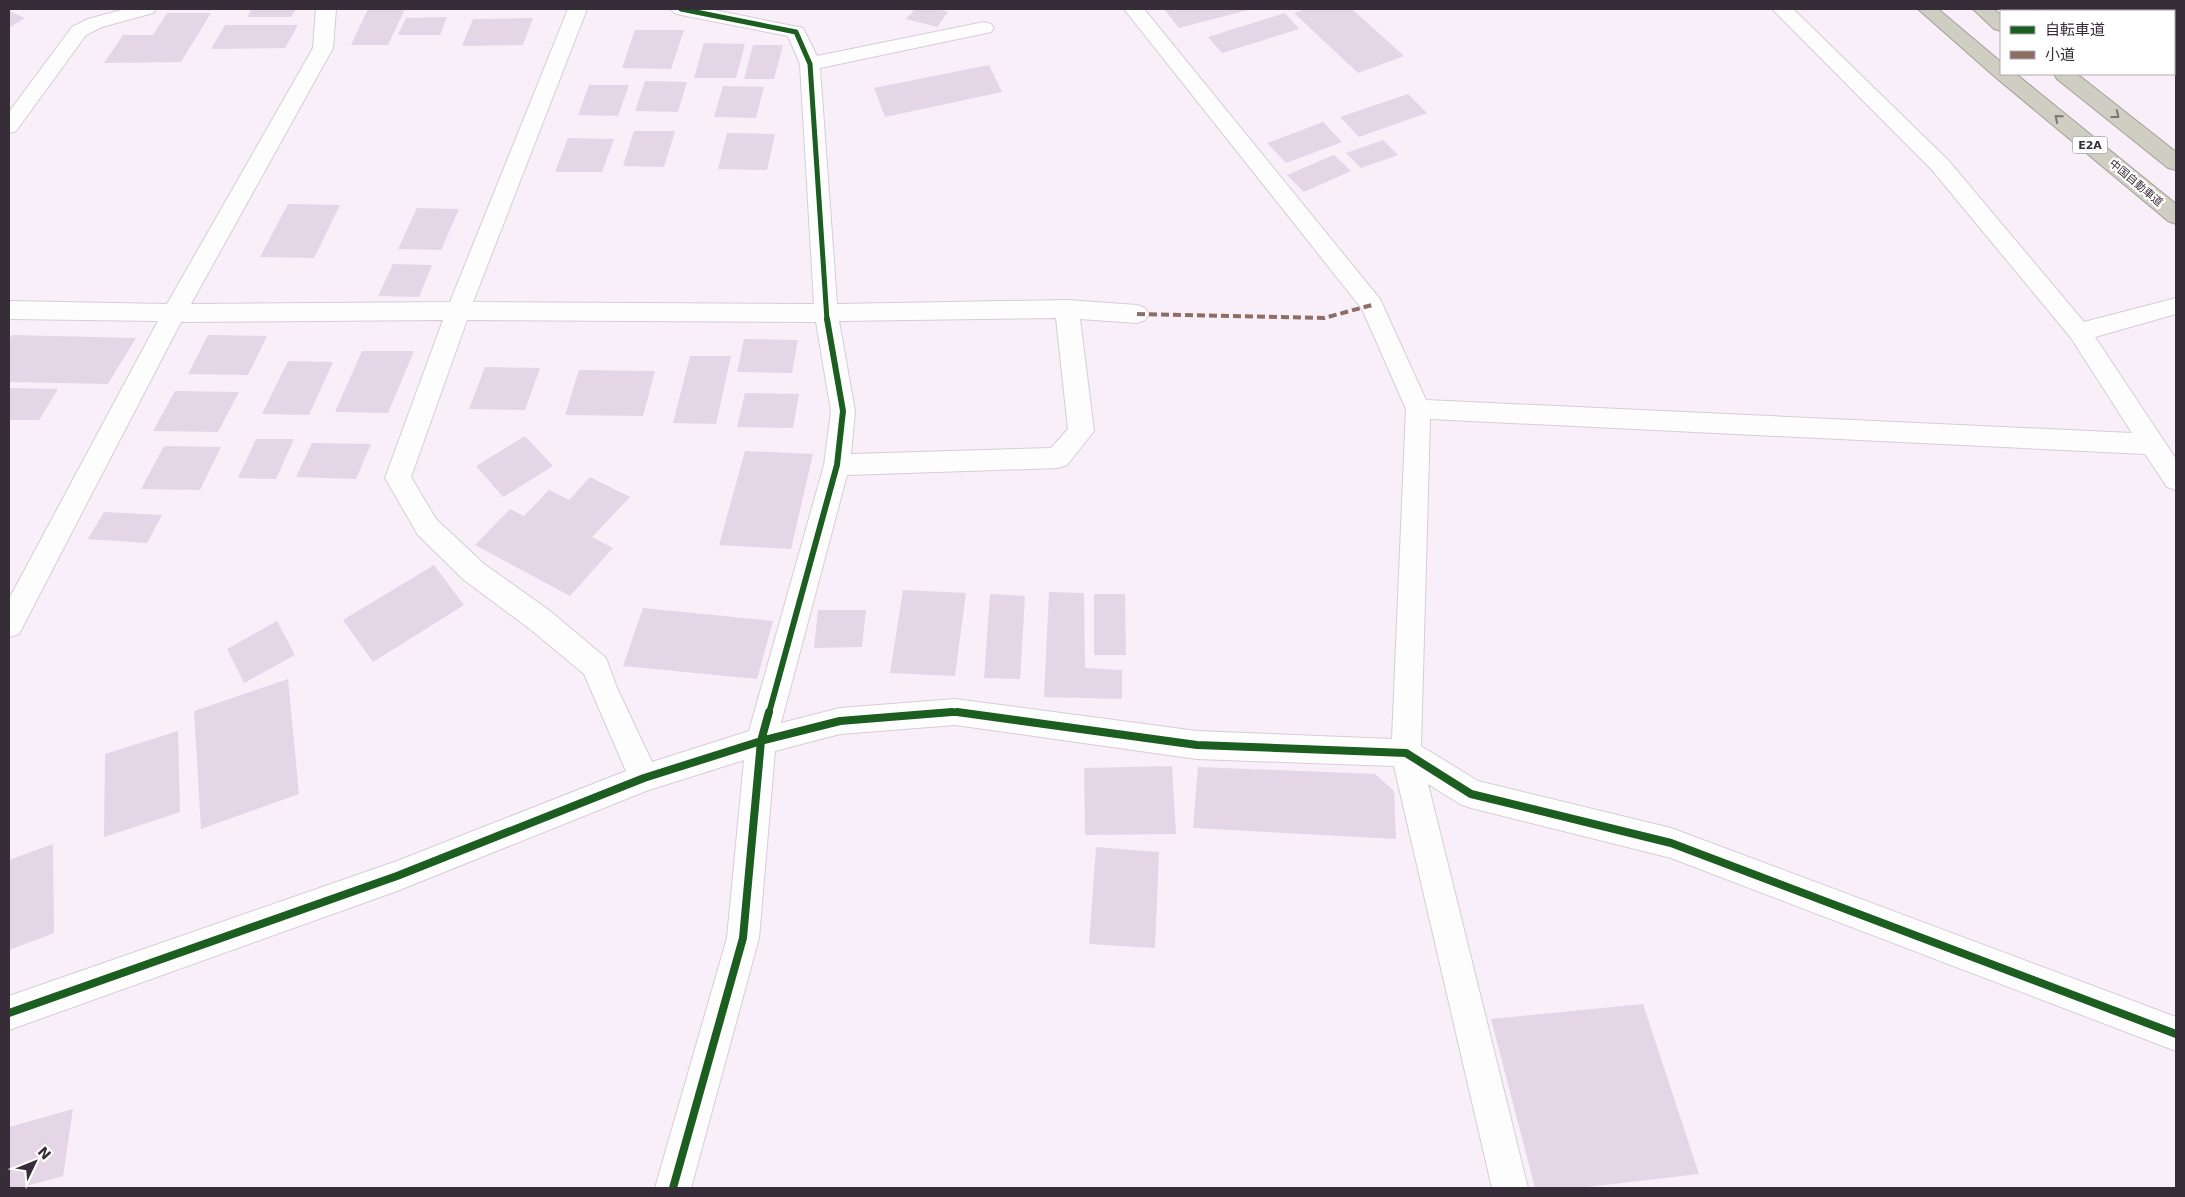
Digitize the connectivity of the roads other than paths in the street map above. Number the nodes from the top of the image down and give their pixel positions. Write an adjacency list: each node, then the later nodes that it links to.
1 (146, 9): 15 (street)
2 (326, 9): 22 (street)
3 (578, 9): 21 (street)
4 (681, 9): 11 (street)
5 (1134, 9): 26 (street)
6 (1782, 9): 25 (street)
7 (1923, 9): 10 (street)
8 (1927, 9): 10 (highway, 中国自動車道 / E2A)
9 (984, 28): 11 (street)
10 (1948, 28): 12 (highway, 中国自動車道 / E2A)
11 (810, 64): 23 (street)
12 (2000, 71)
13 (2005, 75): 17 (highway, 中国自動車道 / E2A, one-way to 13)
14 (2065, 75): 16 (highway, one-way to 16)
15 (9, 126)
16 (2176, 163)
17 (2176, 216)
18 (2176, 306): 25 (street)
19 (1066, 309): 23 (street); 24 (street); 28 (street)
20 (9, 310): 22 (street)
21 (458, 311): 22 (street); 23 (street); 33 (street)
22 (174, 313): 30 (street)
23 (826, 314): 28 (street)
24 (1137, 314)
25 (2079, 332): 27 (street)
26 (1418, 409): 27 (street); 32 (street)
27 (2152, 444): 29 (street)
28 (838, 465): 31 (street)
29 (2176, 480)
30 (9, 625)
31 (761, 741): 32 (street); 33 (street); 36 (street)
32 (1406, 753): 35 (street); 37 (street)
33 (644, 778): 34 (street)
34 (9, 1013)
35 (2176, 1034)
36 (672, 1188)
37 (1510, 1188)

